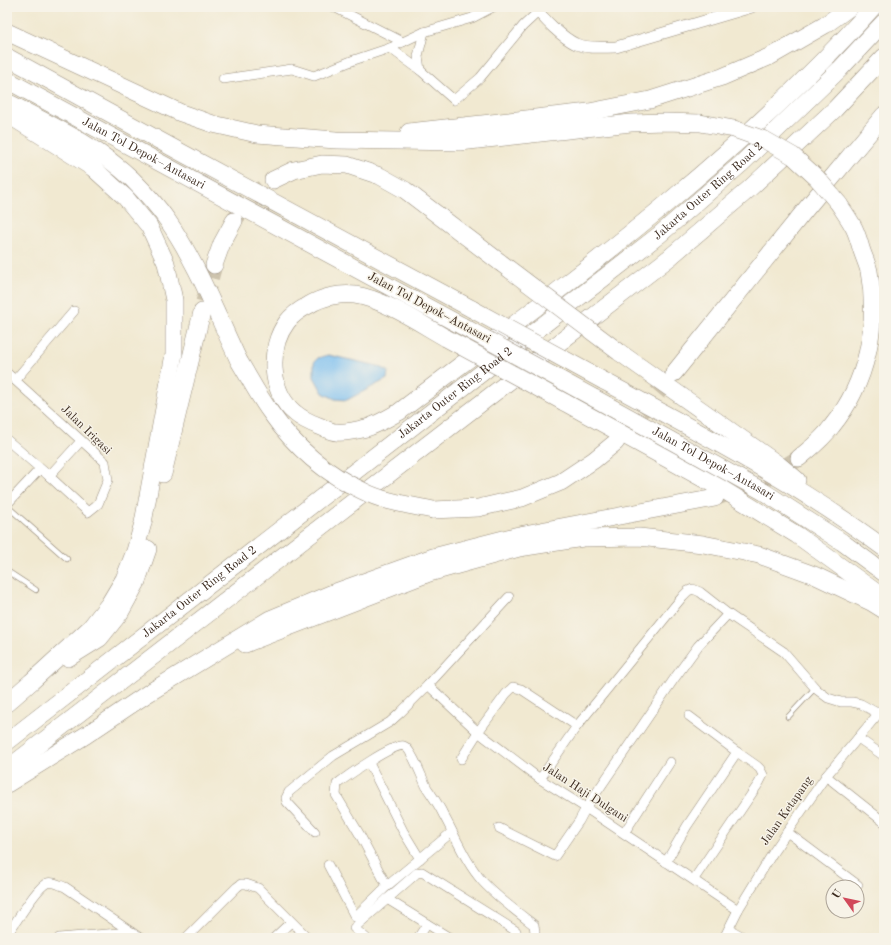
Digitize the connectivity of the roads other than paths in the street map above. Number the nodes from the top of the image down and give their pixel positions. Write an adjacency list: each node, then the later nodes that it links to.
1 (334, 7): 10 (street)
2 (493, 7): 9 (street)
3 (752, 7): 6 (street)
4 (850, 7): 20 (highway)
5 (873, 7): 45 (highway, bridge)
6 (537, 9): 14 (street)
7 (884, 22): 59 (highway, Jakarta Outer Ring Road 2)
8 (7, 32): 20 (highway)
9 (424, 32): 10 (street); 14 (street)
10 (403, 42): 11 (street)
11 (390, 48): 14 (street); 15 (street)
12 (7, 56): 38 (highway, Jalan Tol Depok–Antasari, bridge)
13 (884, 57): 65 (highway, Jakarta Outer Ring Road 2)
14 (420, 70)
15 (223, 79)
16 (7, 80): 42 (highway, Jalan Tol Depok–Antasari, bridge)
17 (7, 102): 31 (highway, bridge)
18 (7, 114): 49 (highway)
19 (884, 115): 27 (highway)
20 (336, 140): 32 (highway, bridge)
21 (273, 180): 38 (highway, bridge)
22 (234, 221): 23 (highway)
23 (214, 265)
24 (74, 311): 28 (street)
25 (202, 312): 49 (highway)
26 (7, 373): 28 (street, Jalan Irigasi)
27 (674, 373)
28 (15, 380): 30 (street, Jalan Irigasi)
29 (7, 440): 33 (street)
30 (81, 441): 34 (street); 34 (street, Jalan Irigasi)
31 (616, 442)
32 (799, 458)
33 (40, 468): 34 (street); 36 (street)
34 (50, 476)
35 (715, 498): 48 (highway)
36 (7, 503)
37 (7, 506): 40 (lane)
38 (850, 523): 39 (highway, Jalan Tol Depok–Antasari)
39 (884, 548)
40 (68, 559)
41 (7, 571): 43 (lane)
42 (884, 573)
43 (36, 590)
44 (509, 597): 50 (street)
45 (884, 598)
46 (884, 610): 48 (highway)
47 (728, 614): 51 (street); 56 (street); 69 (street)
48 (204, 659): 68 (highway)
49 (31, 682): 52 (highway)
50 (428, 685): 57 (street, Jalan Haji Dulgani); 72 (street)
51 (815, 688): 53 (street); 55 (lane)
52 (7, 703)
53 (881, 710): 58 (street, Jalan Ketapang)
54 (689, 716): 60 (street)
55 (788, 717)
56 (577, 726): 57 (street); 67 (street)
57 (478, 732): 62 (street); 67 (street, Jalan Haji Dulgani)
58 (858, 738): 61 (street); 66 (street, Jalan Ketapang)
59 (7, 742)
60 (737, 752): 77 (street); 79 (street)
61 (884, 756)
62 (461, 759)
63 (670, 762): 75 (street)
64 (369, 763): 73 (street); 76 (street); 81 (street)
65 (7, 769)
66 (826, 776): 70 (street); 74 (street, Jalan Ketapang)
67 (540, 779): 69 (street, Jalan Haji Dulgani)
68 (7, 784)
69 (586, 808): 71 (street); 75 (street, Jalan Haji Dulgani)
70 (884, 822)
71 (499, 828)
72 (315, 832)
73 (452, 832): 76 (street); 98 (street)
74 (787, 832): 80 (street); 83 (street, Jalan Ketapang)
75 (624, 833): 77 (street, Jalan Haji Dulgani)
76 (420, 859): 81 (street)
77 (666, 862): 79 (street, Jalan Haji Dulgani)
78 (328, 865): 81 (street)
79 (694, 879): 83 (street, Jalan Haji Dulgani)
80 (850, 879)
81 (387, 886)
82 (387, 899): 85 (street); 94 (street); 97 (street)
83 (738, 910): 86 (street, Jalan Ketapang)
84 (291, 922): 91 (street); 92 (street); 93 (street)
85 (427, 924): 95 (street); 96 (street)
86 (729, 929): 99 (street, Jalan Ketapang); 100 (street)
87 (131, 932): 88 (street); 89 (street); 90 (street)
88 (7, 936)
89 (59, 938)
90 (140, 938)
91 (186, 938)
92 (274, 938)
93 (308, 938)
94 (366, 938)
95 (418, 938)
96 (450, 938)
97 (516, 938)
98 (532, 938)
99 (724, 938)
100 (745, 938)

